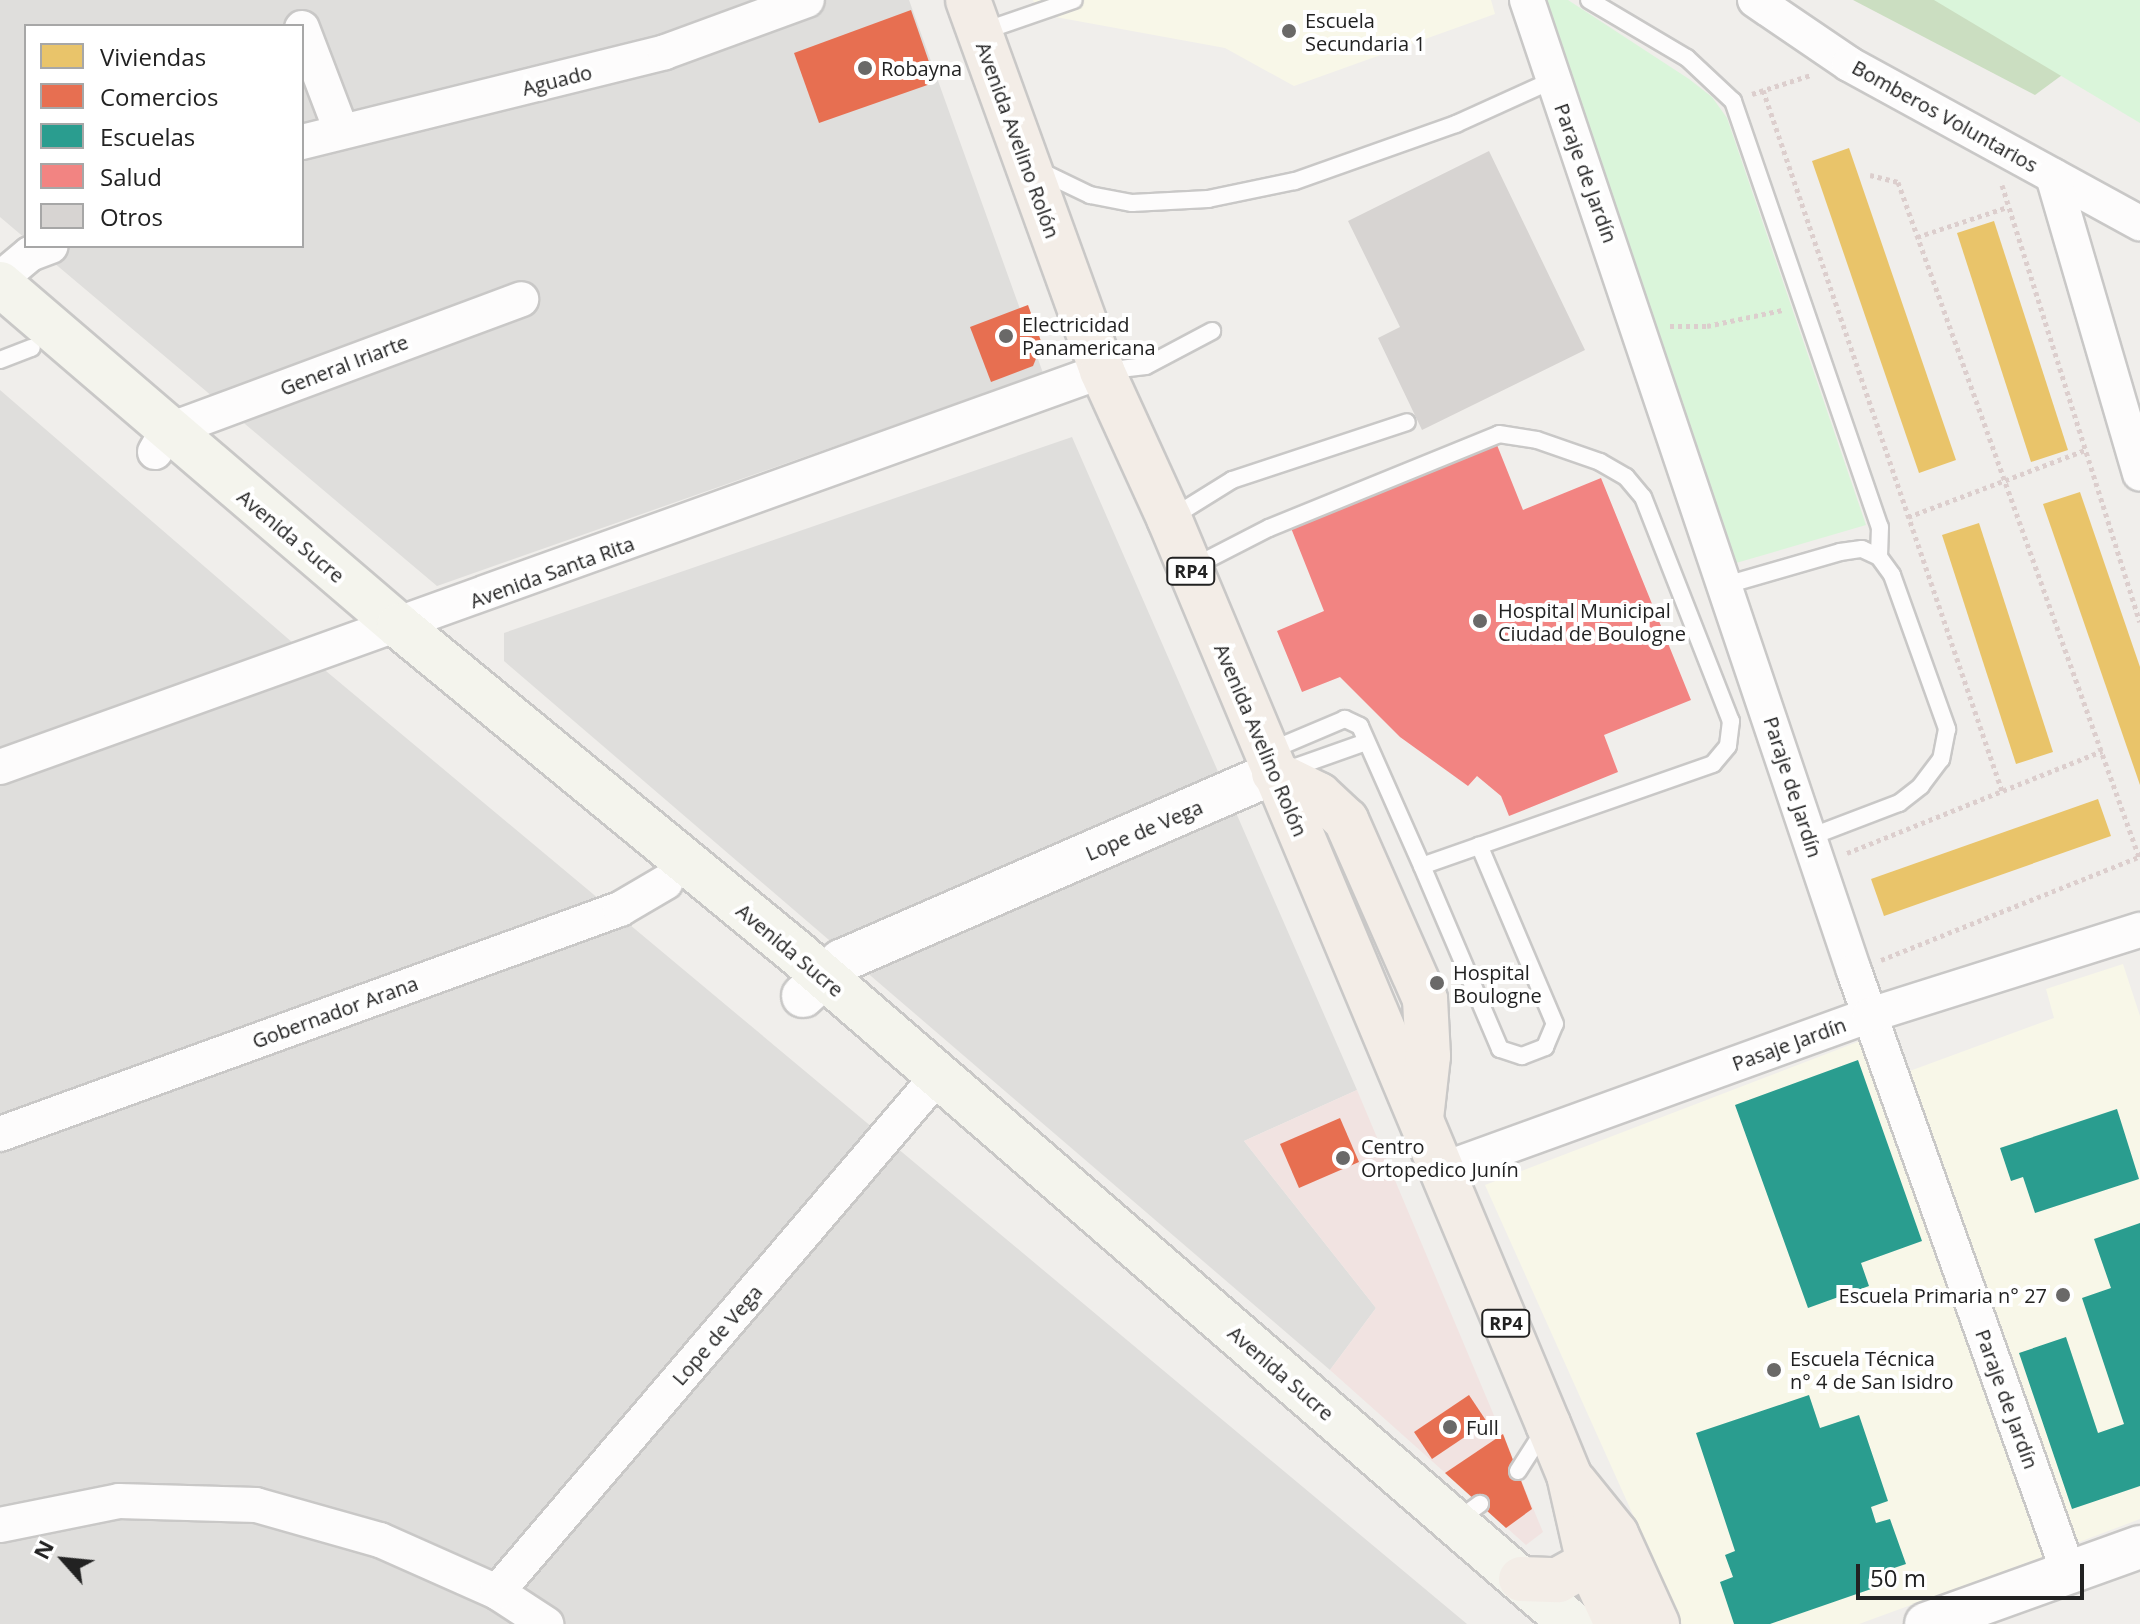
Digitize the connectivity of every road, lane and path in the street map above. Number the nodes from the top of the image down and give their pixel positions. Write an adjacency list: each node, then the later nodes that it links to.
1 (291, 0): 8 (street)
2 (807, 0): 14 (street, Aguado)
3 (1074, 0): 7 (lane)
4 (1527, 0): 11 (street, Paraje de Jardín)
5 (1589, 0): 13 (lane)
6 (1755, 0): 10 (street, Bomberos Voluntarios)
7 (974, 16): 17 (main road, Avenida Avelino Rolón / RP4)
8 (301, 24)
9 (304, 32): 14 (street)
10 (1849, 64): 12 (path); 16 (street, Bomberos Voluntarios)
11 (1553, 80): 17 (lane); 28 (street, Paraje de Jardín)
12 (1763, 90): 13 (path); 25 (path)
13 (1733, 101): 27 (lane)
14 (341, 130): 15 (street, Aguado)
15 (304, 141)
16 (1993, 144): 19 (street, Bomberos Voluntarios); 20 (path)
17 (1026, 163): 31 (main road, Avenida Avelino Rolón / RP4)
18 (1870, 175): 22 (path)
19 (2053, 176): 21 (street, Bomberos Voluntarios); 35 (street)
20 (2007, 207): 22 (path); 34 (path)
21 (2140, 223)
22 (1917, 237): 36 (path)
23 (46, 248): 24 (street)
24 (0, 282): 33 (main road, Avenida Sucre)
25 (1832, 292): 27 (path); 37 (path)
26 (521, 299): 33 (street, General Iriarte)
27 (1803, 304): 28 (path); 39 (lane)
28 (1641, 327): 41 (street, Paraje de Jardín)
29 (1212, 331): 31 (lane)
30 (11, 343): 33 (main road, Avenida Sucre)
31 (1102, 371): 38 (main road, Avenida Avelino Rolón / RP4); 43 (street, Avenida Santa Rita)
32 (1407, 422): 38 (lane)
33 (161, 441): 43 (main road, Avenida Sucre)
34 (2085, 450): 36 (path); 42 (path)
35 (2140, 474)
36 (2005, 479): 37 (path); 45 (path)
37 (1908, 517): 48 (path)
38 (1169, 518): 40 (main road, Avenida Avelino Rolón / RP4)
39 (1879, 557): 41 (lane); 50 (lane)
40 (1190, 568): 46 (main road, Avenida Avelino Rolón / RP4); 49 (lane)
41 (1726, 585): 50 (street, Paraje de Jardín)
42 (2140, 622)
43 (385, 631): 47 (street, Avenida Santa Rita); 53 (main road, Avenida Sucre); 56 (main road, Avenida Sucre)
44 (1366, 742): 46 (lane); 46 (lane); 52 (lane)
45 (2102, 751): 48 (path); 51 (path)
46 (1270, 763): 56 (street, Lope de Vega); 60 (main road, Avenida Avelino Rolón / RP4)
47 (0, 767)
48 (2002, 791): 50 (path)
49 (1479, 845): 52 (lane); 52 (lane)
50 (1815, 851): 55 (street, Paraje de Jardín)
51 (2139, 857): 55 (path)
52 (1422, 866)
53 (666, 882): 56 (main road, Avenida Sucre); 59 (street, Gobernador Arana)
54 (2140, 930): 57 (street, Pasaje Jardín)
55 (1854, 971): 57 (street, Paraje de Jardín)
56 (811, 985): 58 (main road, Avenida Sucre)
57 (1870, 1015): 60 (street, Pasaje Jardín); 67 (street, Paraje de Jardín)
58 (929, 1088): 68 (main road, Avenida Sucre); 69 (street, Lope de Vega); 71 (main road, Avenida Sucre)
59 (0, 1134)
60 (1442, 1170): 61 (main road, Avenida Avelino Rolón / RP4)
61 (1548, 1424): 62 (lane); 63 (main road, Avenida Avelino Rolón / RP4)
62 (1518, 1471)
63 (1569, 1475): 66 (main road, Avenida Avelino Rolón / RP4); 74 (main road, Avenida Avelino Rolón / RP4)
64 (0, 1525): 69 (street)
65 (2140, 1547): 67 (street)
66 (1589, 1563): 68 (main road); 73 (main road, Avenida Avelino Rolón / RP4)
67 (2068, 1571): 75 (street)
68 (1521, 1579): 72 (main road, Avenida Sucre)
69 (497, 1592): 70 (street)
70 (546, 1624)
71 (1528, 1624)
72 (1572, 1624)
73 (1617, 1624)
74 (1657, 1624)
75 (1926, 1624)

